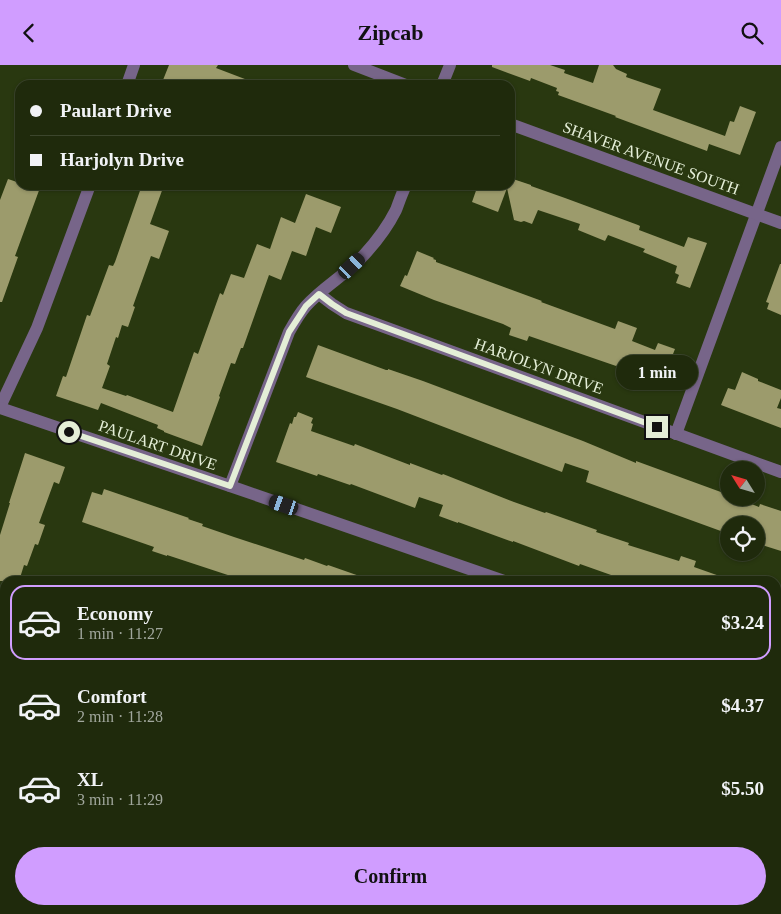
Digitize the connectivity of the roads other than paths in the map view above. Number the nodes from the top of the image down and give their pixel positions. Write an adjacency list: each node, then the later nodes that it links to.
1 (134, 65): 4 (street)
2 (354, 65): 5 (street)
3 (450, 65): 6 (street)
4 (128, 80)
5 (393, 80)
6 (444, 80)
7 (515, 126): 11 (street, SHAVER AVENUE SOUTH)
8 (781, 147): 11 (street)
9 (88, 190): 14 (street)
10 (404, 190): 13 (street)
11 (756, 213): 12 (street, SHAVER AVENUE SOUTH); 15 (street)
12 (781, 223)
13 (319, 294): 15 (street, HARJOLYN DRIVE); 17 (street)
14 (0, 408): 17 (street, PAULART DRIVE)
15 (676, 434): 16 (street, HARJOLYN DRIVE)
16 (781, 472)
17 (230, 486): 18 (street, PAULART DRIVE)
18 (490, 576)

